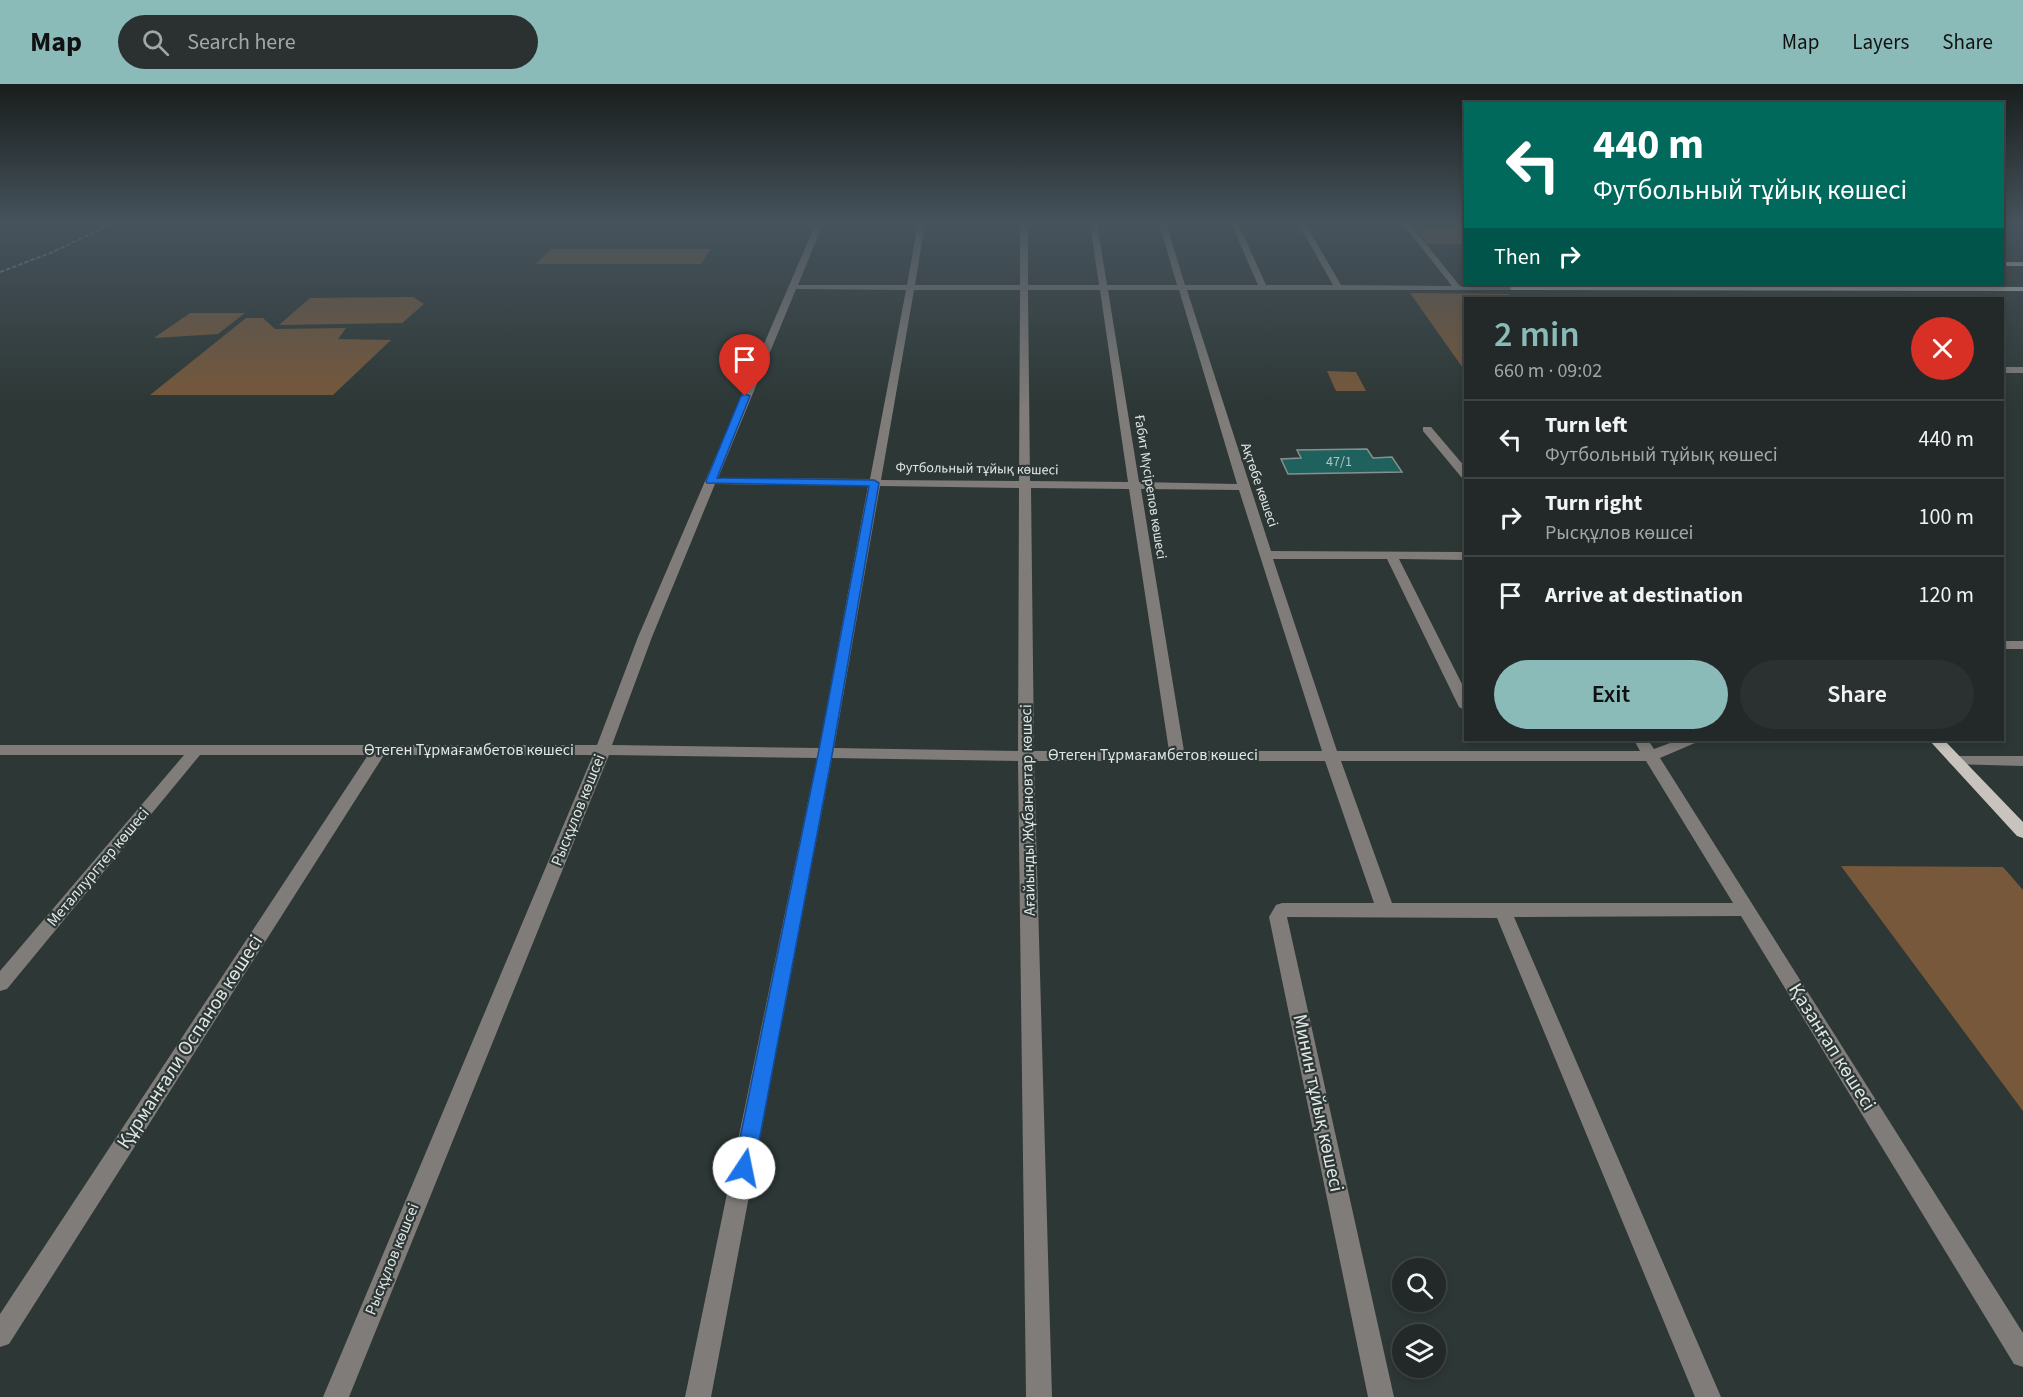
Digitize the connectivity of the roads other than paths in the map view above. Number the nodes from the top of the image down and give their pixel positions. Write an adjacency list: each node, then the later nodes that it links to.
1 (1026, 284): 10 (street, Ағайынды Жұбановтар көшесі)
2 (1101, 284): 11 (street, Ғабит Мүсірепов көшесі)
3 (1179, 284): 12 (street, Ақтөбе көшесі)
4 (1261, 284): 13 (street)
5 (1337, 284): 14 (street)
6 (1455, 284): 15 (street)
7 (1512, 286): 15 (street); 16 (main road); 17 (main road)
8 (793, 287): 9 (street); 22 (street, Рысқұлов көшсеі)
9 (910, 287): 10 (street); 23 (street)
10 (1026, 288): 11 (street); 24 (street, Ағайынды Жұбановтар көшесі)
11 (1102, 288): 12 (street); 25 (street, Ғабит Мүсірепов көшесі)
12 (1180, 288): 13 (street); 26 (street, Ақтөбе көшесі)
13 (1263, 288): 14 (street)
14 (1339, 288): 15 (street)
15 (1458, 288)
16 (2023, 289)
17 (1523, 297)
18 (2004, 370): 19 (street)
19 (2023, 370)
20 (1427, 429): 21 (street)
21 (1464, 474)
22 (711, 481): 23 (street, Футбольный тұйық көшесі); 40 (street, Рысқұлов көшсеі)
23 (874, 483): 24 (street, Футбольный тұйық көшесі); 41 (street)
24 (1025, 485): 25 (street, Футбольный тұйық көшесі); 45 (street, Ағайынды Жұбановтар көшесі)
25 (1136, 486): 26 (street, Футбольный тұйық көшесі); 42 (street, Ғабит Мүсірепов көшесі)
26 (1244, 487): 27 (street, Ақтөбе көшесі)
27 (1268, 555): 28 (street); 43 (street, Ақтөбе көшесі)
28 (1392, 556): 29 (street); 32 (street)
29 (1464, 556)
30 (2004, 645): 31 (street)
31 (2023, 645)
32 (1464, 703)
33 (1482, 741): 44 (street)
34 (1684, 741): 36 (street, Өтеген Тұрмағамбетов көшесі)
35 (1937, 741): 46 (main road)
36 (1646, 748): 44 (street, Өтеген Тұрмағамбетов көшесі); 50 (street, Қазанғап көшесі)
37 (0, 750): 38 (street, Өтеген Тұрмағамбетов көшесі)
38 (196, 750): 39 (street, Өтеген Тұрмағамбетов көшесі); 52 (street, Металлургтер көшесі)
39 (379, 750): 40 (street, Өтеген Тұрмағамбетов көшесі); 53 (street, Құрманғали Оспанов көшесі)
40 (603, 750): 41 (street, Өтеген Тұрмағамбетов көшесі); 55 (street, Рысқұлов көшсеі)
41 (825, 755): 45 (street, Өтеген Тұрмағамбетов көшесі); 56 (street)
42 (1177, 755): 43 (street, Өтеген Тұрмағамбетов көшесі); 45 (street, Өтеген Тұрмағамбетов көшесі)
43 (1331, 755): 44 (street, Өтеген Тұрмағамбетов көшесі); 49 (street)
44 (1489, 755)
45 (1026, 756): 57 (street, Ағайынды Жұбановтар көшесі)
46 (1956, 761): 47 (street); 48 (main road)
47 (2023, 761)
48 (2023, 832)
49 (1385, 909): 51 (street, Минин тұйық көшесі); 58 (street, Минин тұйық көшесі)
50 (1746, 909): 51 (street, Минин тұйық көшесі); 54 (street, Қазанғап көшесі)
51 (1500, 911): 59 (street)
52 (0, 984)
53 (0, 1335)
54 (2023, 1355)
55 (336, 1397)
56 (698, 1397)
57 (1039, 1397)
58 (1381, 1397)
59 (1708, 1397)

